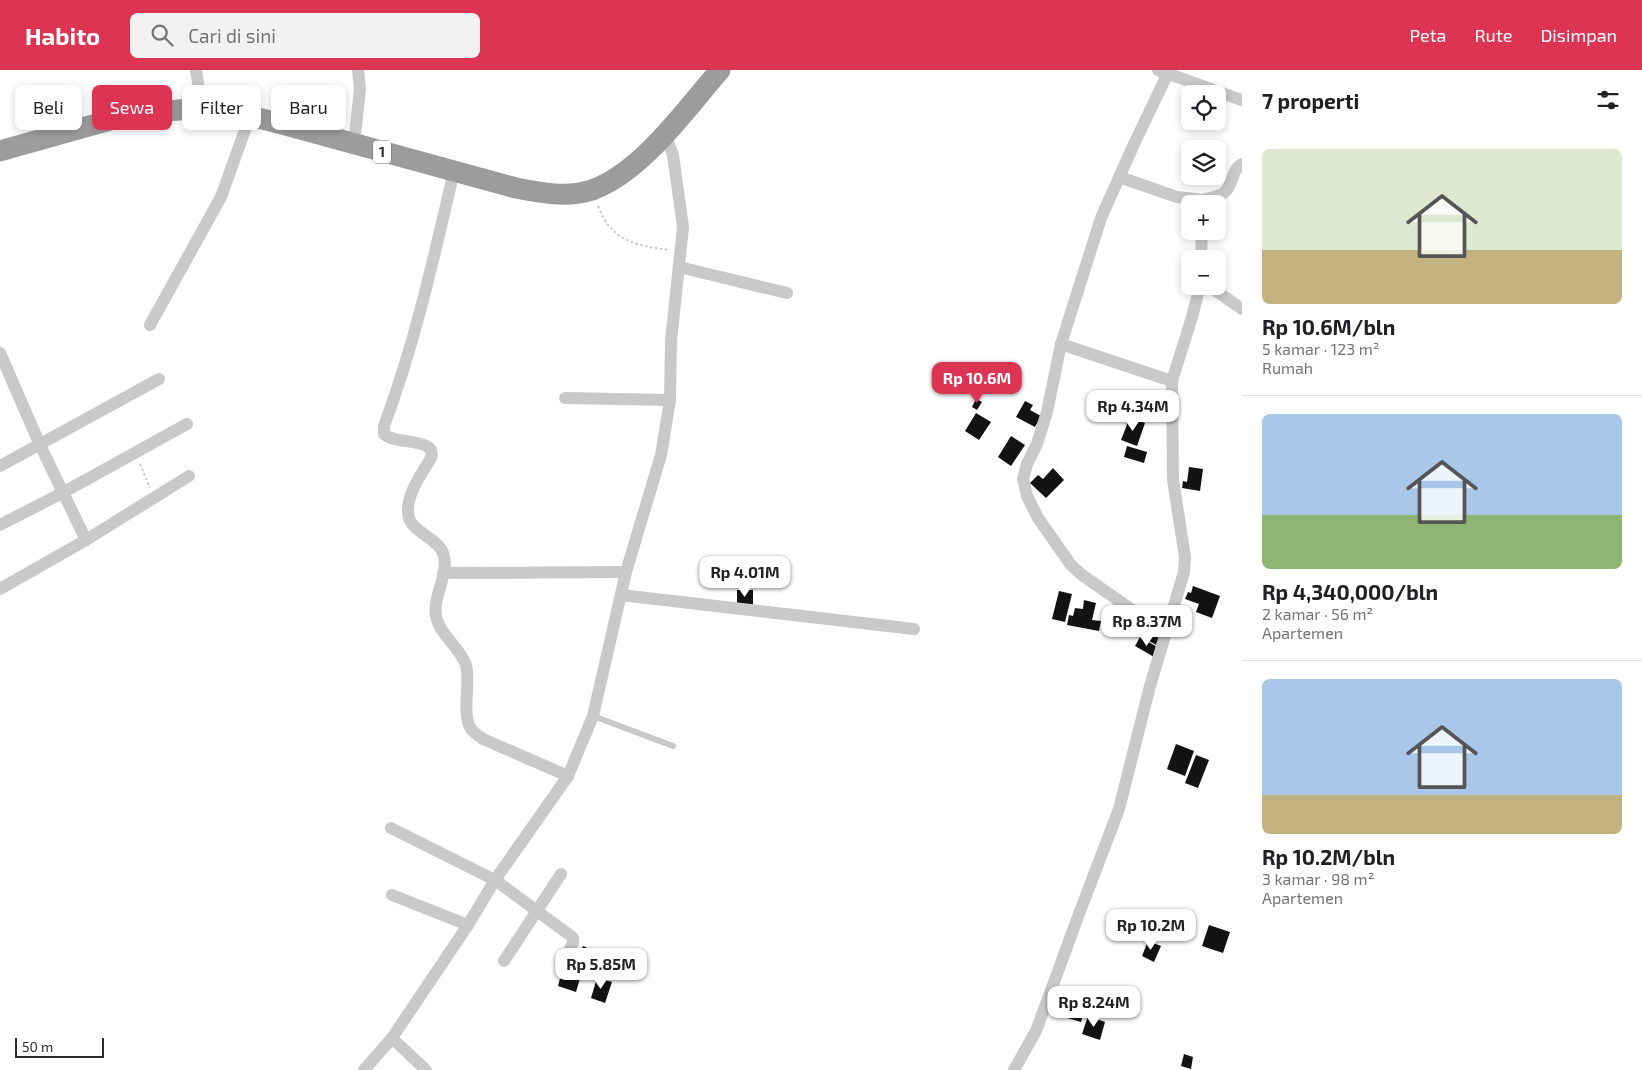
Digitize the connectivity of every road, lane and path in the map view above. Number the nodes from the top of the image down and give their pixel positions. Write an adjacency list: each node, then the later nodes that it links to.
1 (196, 70): 5 (street)
2 (358, 70): 11 (street)
3 (720, 70): 10 (highway, 1)
4 (1163, 72): 6 (street); 15 (street)
5 (198, 85)
6 (1242, 100)
7 (182, 110): 12 (highway, 1)
8 (261, 119): 11 (highway, 1)
9 (245, 130): 25 (street)
10 (665, 134): 16 (highway, 1); 19 (street)
11 (354, 144): 14 (highway, 1)
12 (0, 151)
13 (1242, 164): 17 (street)
14 (454, 171): 16 (highway, 1); 42 (street)
15 (1119, 177): 18 (street); 26 (street)
16 (592, 190): 19 (path)
17 (1220, 195)
18 (1181, 198)
19 (681, 251): 20 (street)
20 (679, 267): 21 (street); 31 (street)
21 (787, 293)
22 (1198, 295): 29 (street)
23 (1222, 295): 24 (street)
24 (1242, 309)
25 (150, 325)
26 (1061, 344): 29 (street); 45 (street)
27 (0, 353): 33 (street)
28 (159, 379): 33 (street)
29 (1172, 381): 45 (street)
30 (565, 398): 31 (street)
31 (670, 400): 41 (street)
32 (187, 424): 34 (street)
33 (40, 445): 35 (street); 37 (street)
34 (136, 452): 37 (street); 38 (path)
35 (0, 466)
36 (189, 476): 38 (street)
37 (64, 492): 39 (street); 40 (street)
38 (154, 498): 40 (street)
39 (0, 525)
40 (86, 540): 43 (street)
41 (626, 572): 42 (street); 44 (street)
42 (443, 573): 49 (street)
43 (0, 590)
44 (621, 595): 46 (street); 47 (street)
45 (1172, 616): 61 (street)
46 (914, 628)
47 (594, 716): 48 (lane); 49 (street)
48 (672, 746)
49 (568, 776): 52 (street)
50 (391, 828): 52 (street)
51 (561, 874): 54 (street)
52 (495, 880): 54 (street); 55 (street)
53 (392, 895): 55 (street)
54 (537, 911): 56 (street); 57 (street)
55 (468, 925): 58 (street)
56 (564, 961)
57 (504, 962)
58 (392, 1038): 59 (street); 60 (street)
59 (364, 1070)
60 (426, 1070)
61 (1014, 1070)

